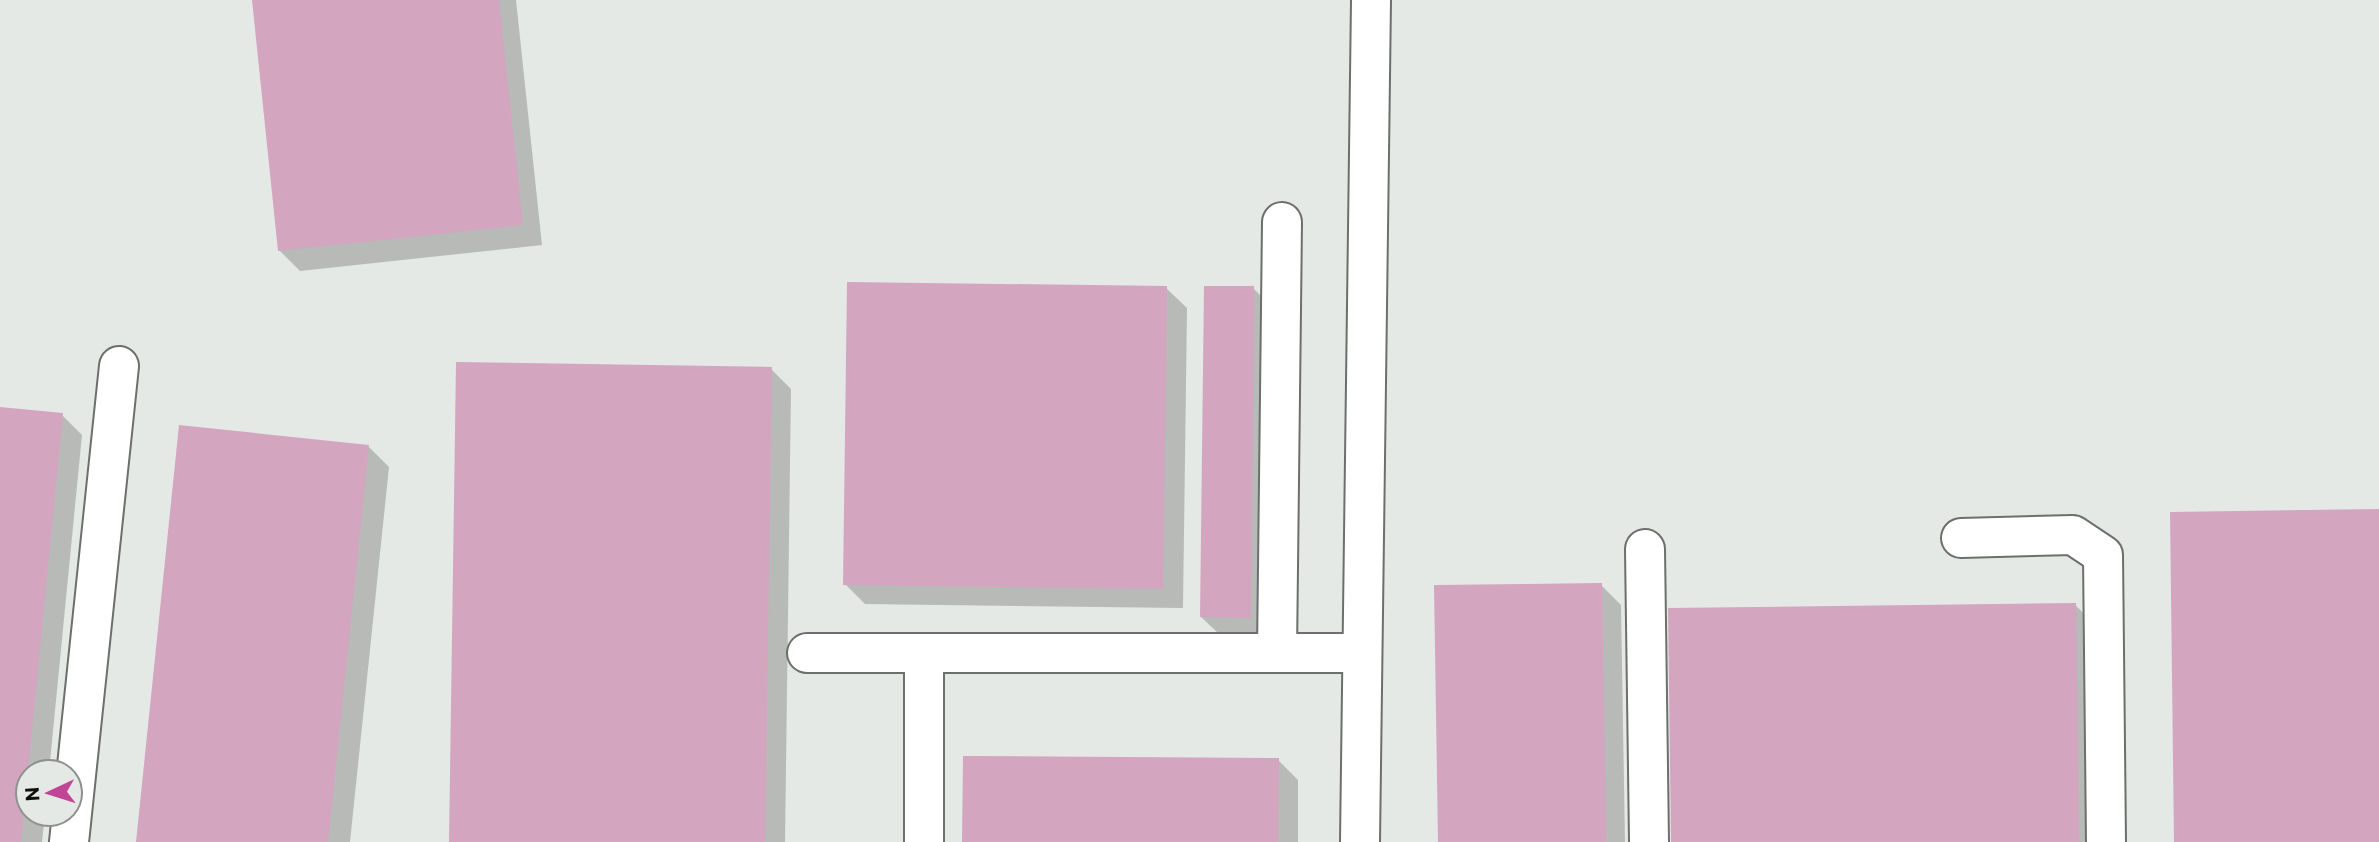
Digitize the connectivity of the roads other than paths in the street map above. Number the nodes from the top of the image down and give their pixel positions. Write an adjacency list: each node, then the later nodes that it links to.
1 (1371, 0): 8 (street)
2 (1282, 222): 7 (street)
3 (119, 366): 10 (street)
4 (1961, 538): 14 (street)
5 (1645, 549): 13 (street)
6 (807, 653): 9 (street)
7 (1277, 653): 8 (street); 9 (street)
8 (1362, 653): 12 (street)
9 (924, 654): 11 (street)
10 (69, 842)
11 (924, 842)
12 (1360, 842)
13 (1649, 842)
14 (2106, 842)

